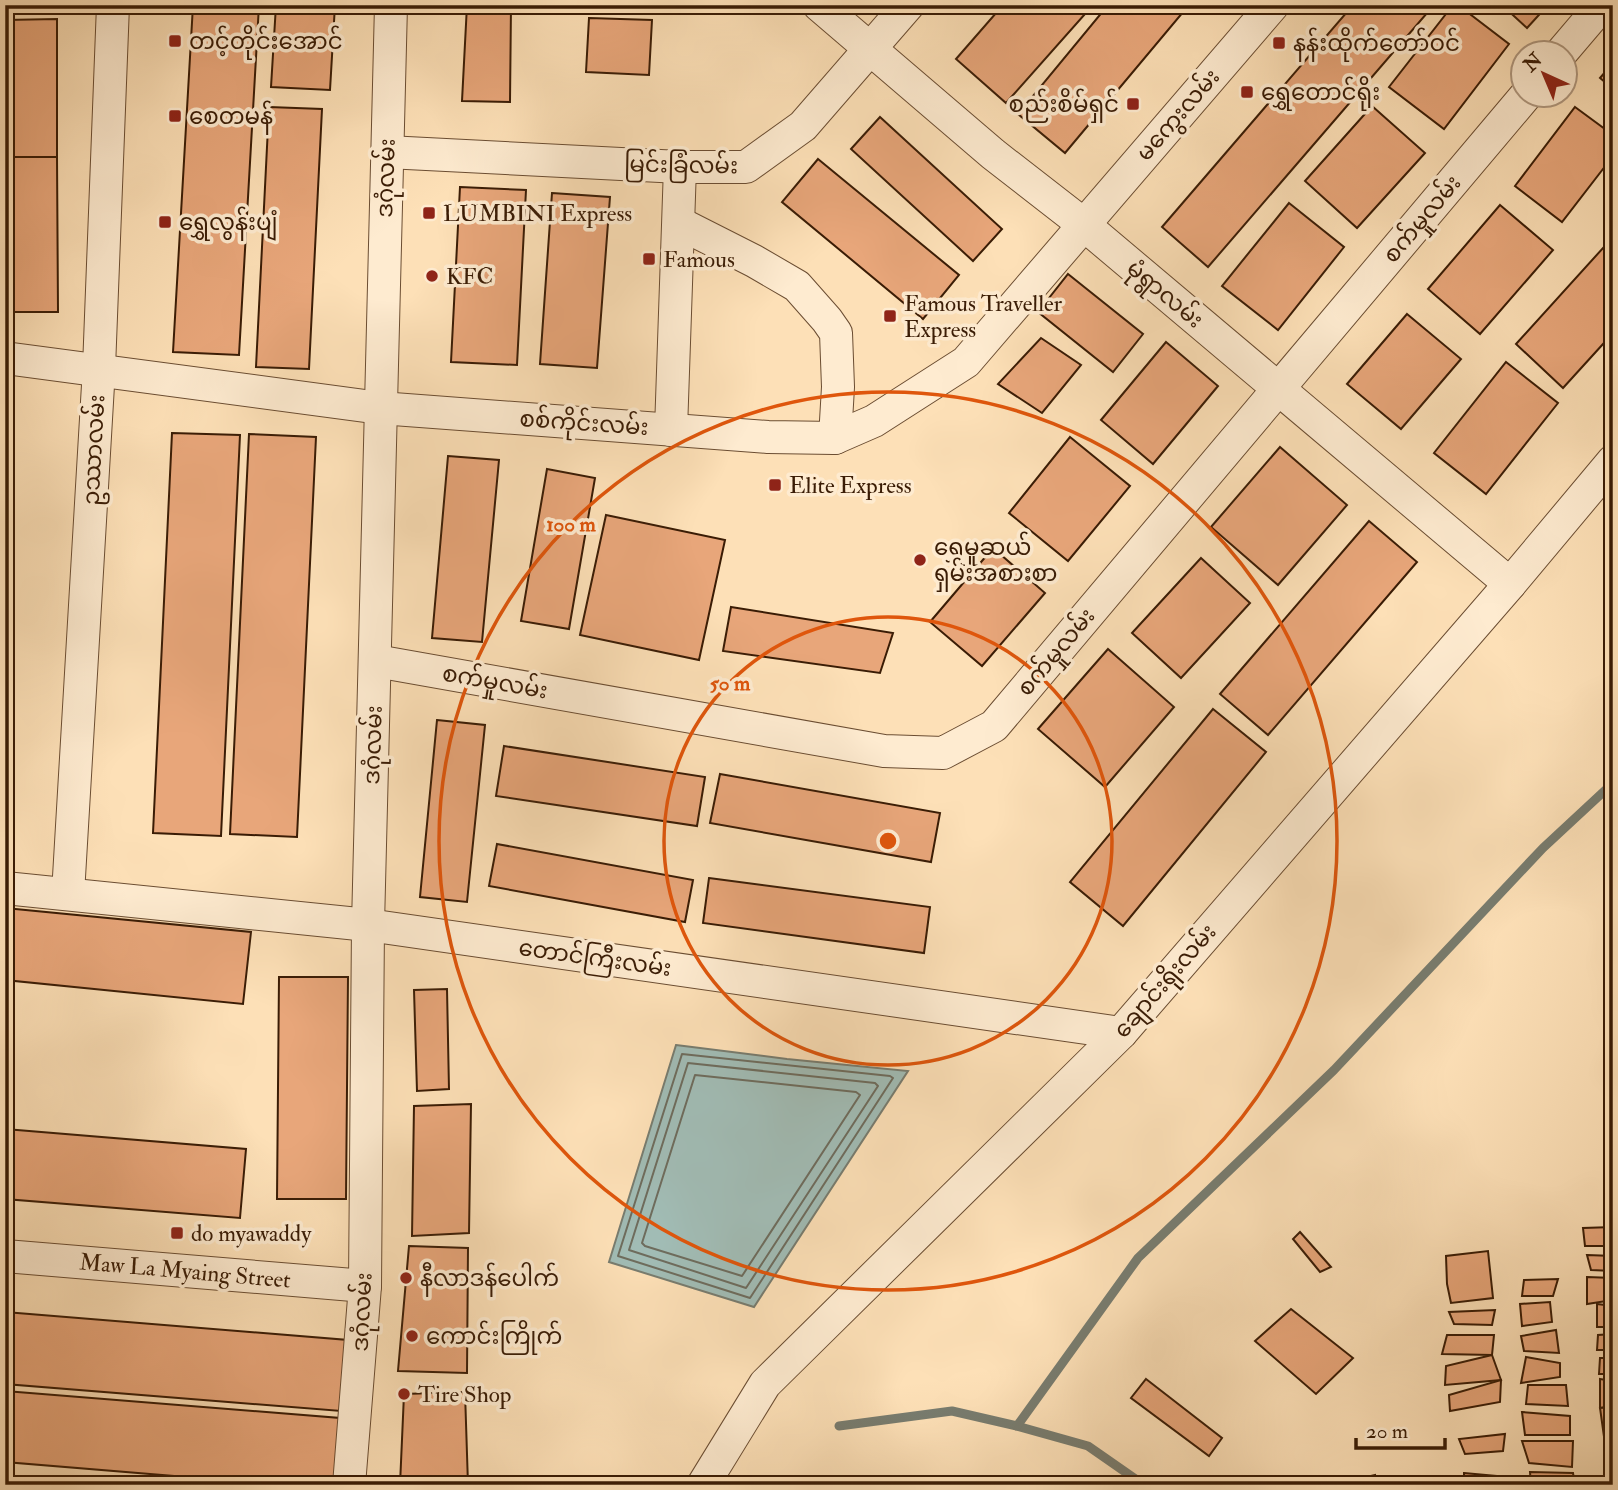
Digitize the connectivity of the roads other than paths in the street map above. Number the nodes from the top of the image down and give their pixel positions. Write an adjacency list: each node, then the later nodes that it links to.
1 (113, 5): 15 (lane, ဥဿာလမ်း)
2 (391, 5): 10 (lane, ဒဂုံလမ်း)
3 (819, 5): 8 (lane, မုံရွာလမ်း)
4 (908, 5): 8 (lane, မြင်းခြံလမ်း)
5 (1273, 5): 13 (lane, မကွေးလမ်း)
6 (1602, 5): 7 (lane)
7 (1574, 38)
8 (872, 48): 11 (lane, မြင်းခြံလမ်း); 13 (lane, မုံရွာလမ်း)
9 (1515, 108): 16 (lane, စက်မှုလမ်း)
10 (387, 152): 11 (lane, မြင်းခြံလမ်း); 17 (lane, ဒဂုံလမ်း)
11 (680, 167): 12 (lane)
12 (679, 223): 18 (lane); 19 (lane)
13 (1083, 225): 16 (lane, မုံရွာလမ်း); 19 (lane, စစ်ကိုင်းလမ်း)
14 (5, 358): 15 (lane, စစ်ကိုင်းလမ်း)
15 (99, 369): 17 (lane, စစ်ကိုင်းလမ်း); 24 (lane, ဥဿာလမ်း)
16 (1279, 389): 21 (lane, မုံရွာလမ်း); 22 (lane, စက်မှုလမ်း)
17 (380, 408): 18 (lane, စစ်ကိုင်းလမ်း); 22 (lane, ဒဂုံလမ်း)
18 (671, 430): 19 (lane, စစ်ကိုင်းလမ်း)
19 (835, 438)
20 (1613, 461): 21 (lane, ချောင်းရိုးလမ်း)
21 (1510, 584): 26 (lane, ချောင်းရိုးလမ်း)
22 (376, 661): 25 (lane, ဒဂုံလမ်း)
23 (5, 888): 24 (lane, တောင်ကြီးလမ်း)
24 (68, 894): 25 (lane, တောင်ကြီးလမ်း)
25 (368, 925): 26 (lane, တောင်ကြီးလမ်း); 28 (lane, ဒဂုံလမ်း)
26 (1122, 1033): 30 (lane, ချောင်းရိုးလမ်း)
27 (5, 1256): 28 (lane, Maw La Myaing Street)
28 (365, 1286): 29 (lane, ဒဂုံလမ်း)
29 (349, 1485)
30 (703, 1485)

